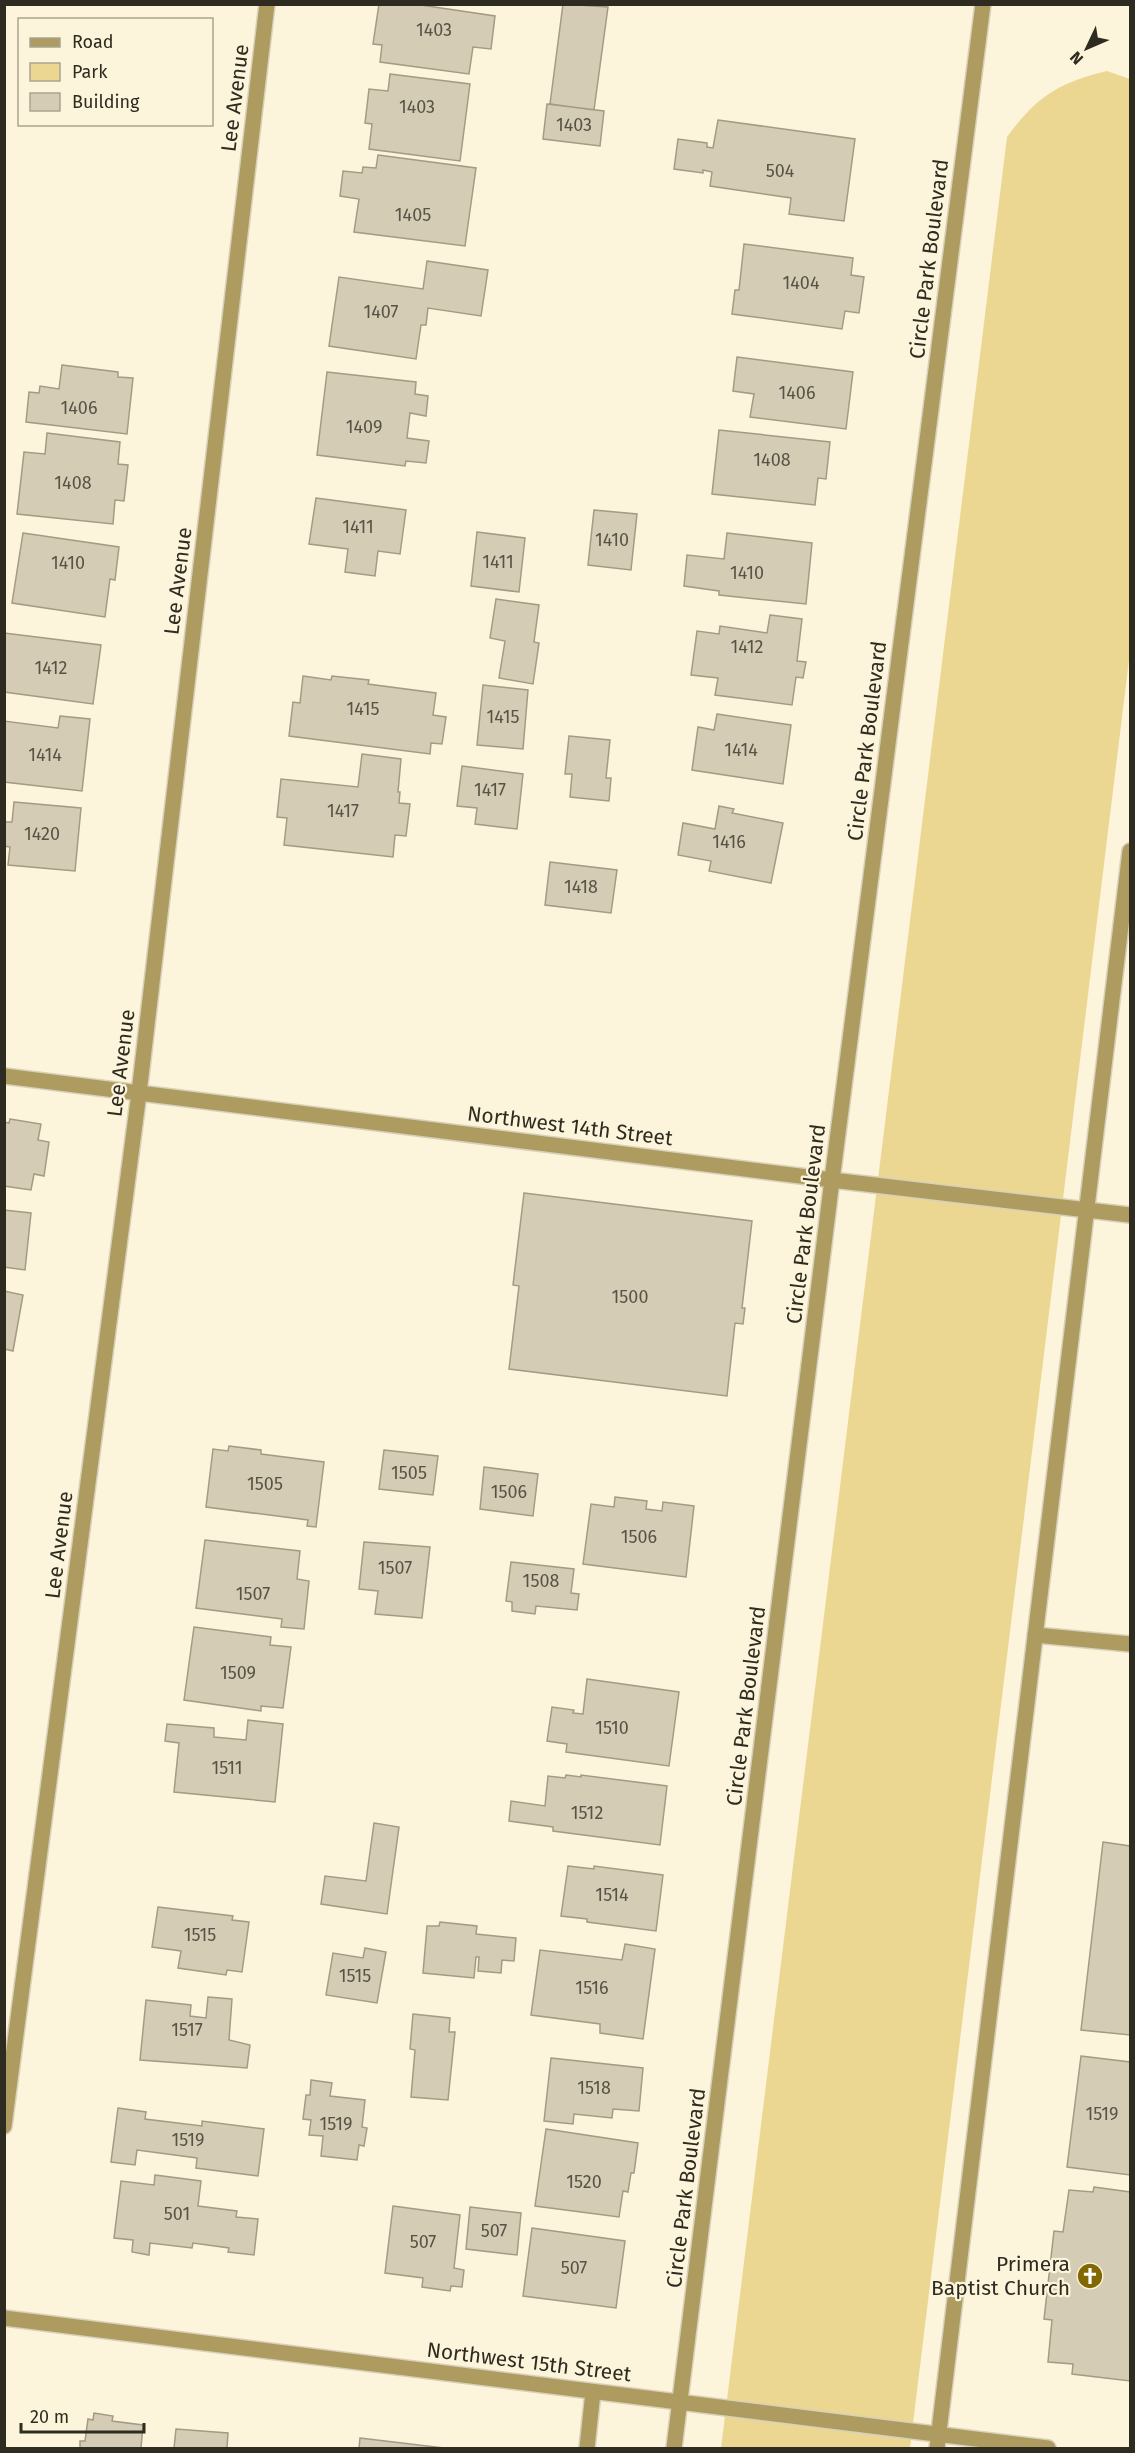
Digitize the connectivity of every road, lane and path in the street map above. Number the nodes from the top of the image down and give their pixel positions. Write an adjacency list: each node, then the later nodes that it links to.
1 (267, 4): 5 (street, Lee Avenue)
2 (983, 4): 6 (street, Circle Park Boulevard)
3 (1131, 851): 7 (street)
4 (4, 1076): 5 (street, Northwest 14th Street)
5 (139, 1093): 6 (street, Northwest 14th Street); 11 (street, Lee Avenue)
6 (832, 1180): 7 (street, Northwest 14th Street); 14 (street, Circle Park Boulevard)
7 (1087, 1209): 8 (street, Northwest 14th Street); 9 (street)
8 (1131, 1215)
9 (1035, 1635): 10 (street); 15 (street)
10 (1131, 1644)
11 (4, 2126)
12 (4, 2318): 13 (street, Northwest 15th Street)
13 (593, 2392): 14 (street, Northwest 15th Street); 16 (street)
14 (680, 2403): 15 (street, Northwest 15th Street); 17 (street, Circle Park Boulevard)
15 (938, 2442): 18 (street, Northwest 15th Street)
16 (586, 2448)
17 (674, 2448)
18 (1048, 2448)

